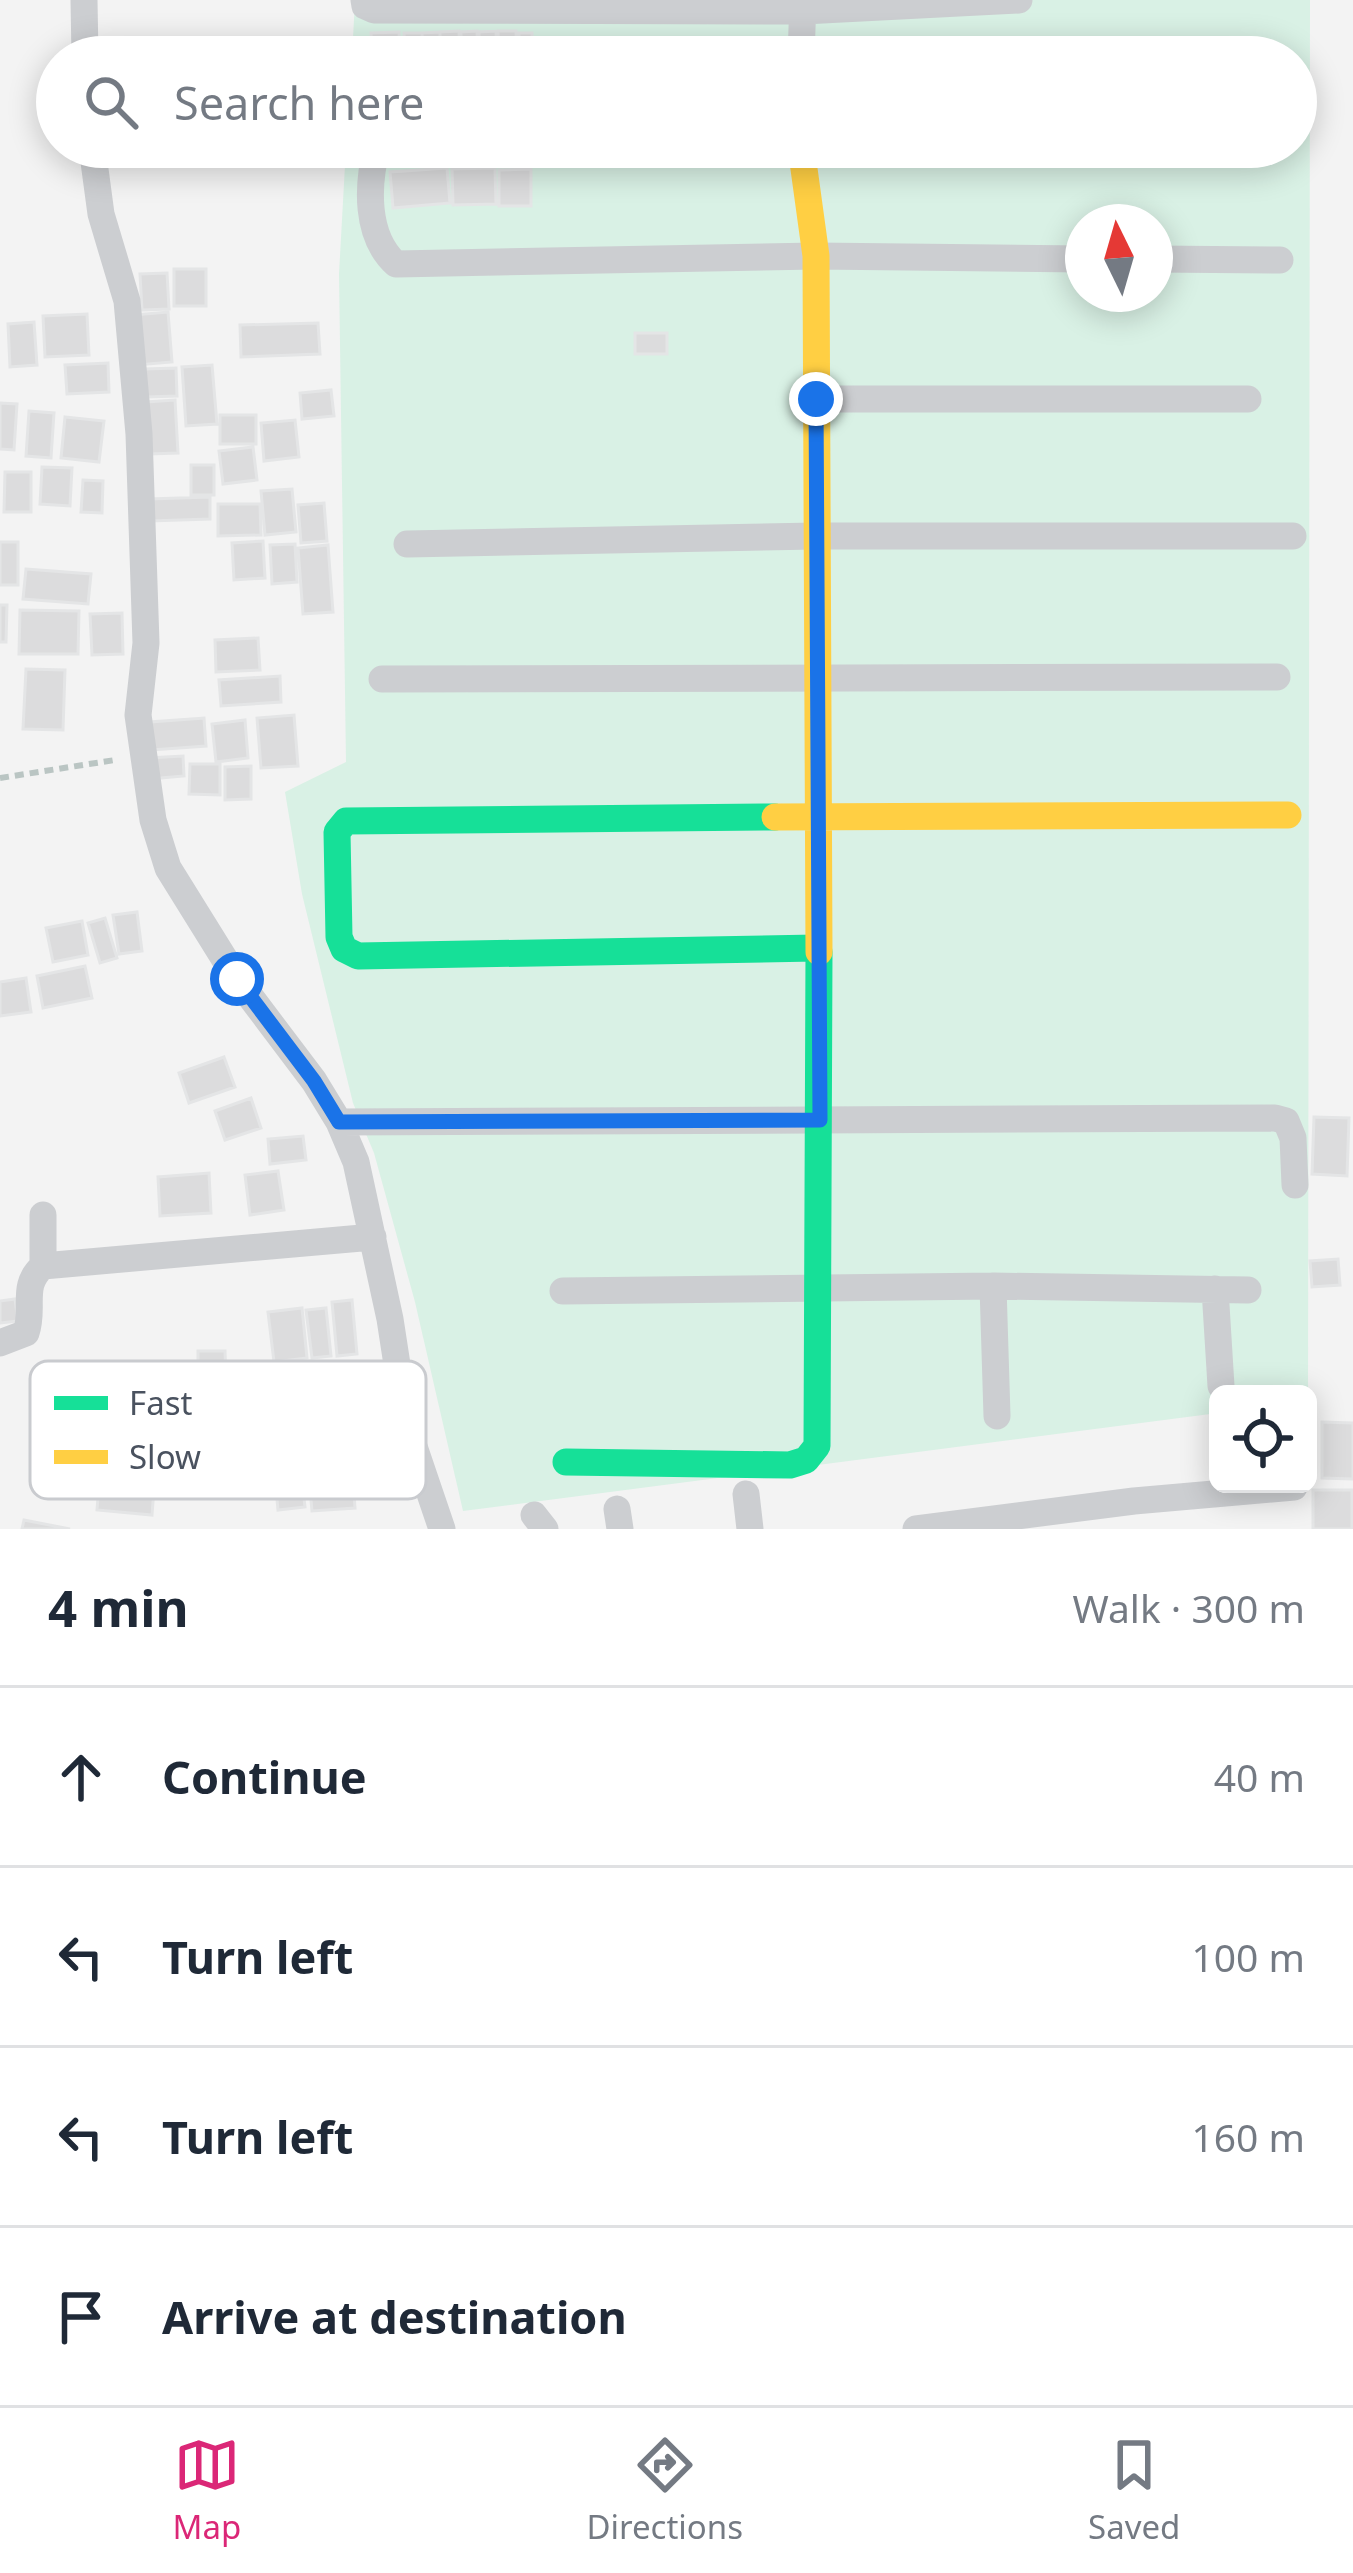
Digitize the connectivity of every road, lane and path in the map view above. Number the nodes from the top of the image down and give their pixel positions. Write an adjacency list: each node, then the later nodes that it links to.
1 (84, 0): 5 (street)
2 (364, 0): 4 (street)
3 (1018, 0): 4 (street)
4 (803, 6): 6 (street)
5 (85, 36)
6 (802, 36)
7 (95, 168): 22 (street)
8 (373, 168): 10 (street)
9 (804, 168): 10 (street)
10 (815, 256): 11 (street); 14 (street)
11 (1065, 259)
12 (1173, 259): 13 (street)
13 (1280, 260)
14 (816, 399): 15 (street); 16 (street)
15 (1248, 400)
16 (816, 536): 17 (street); 18 (street); 19 (street)
17 (1293, 536)
18 (407, 544)
19 (816, 676): 20 (street); 21 (street); 24 (street)
20 (1276, 677)
21 (382, 680)
22 (141, 755): 23 (path); 28 (street)
23 (0, 778)
24 (816, 814): 25 (street); 26 (street); 26 (street)
25 (1288, 815)
26 (816, 948): 27 (street)
27 (820, 1120): 28 (street); 29 (street); 34 (street)
28 (339, 1122): 31 (street)
29 (1295, 1185)
30 (44, 1215): 32 (street)
31 (373, 1237): 32 (street); 39 (street)
32 (43, 1266): 38 (street)
33 (993, 1286): 34 (street); 35 (street); 41 (street)
34 (818, 1288): 37 (street); 42 (street)
35 (1215, 1289): 36 (street); 40 (street)
36 (1248, 1290)
37 (563, 1291)
38 (0, 1343)
39 (395, 1361)
40 (1221, 1385)
41 (997, 1416)
42 (566, 1462)
43 (426, 1482): 47 (street)
44 (1247, 1493): 46 (street)
45 (746, 1494): 48 (street)
46 (1002, 1524): 49 (street)
47 (442, 1529)
48 (750, 1529)
49 (916, 1529)

